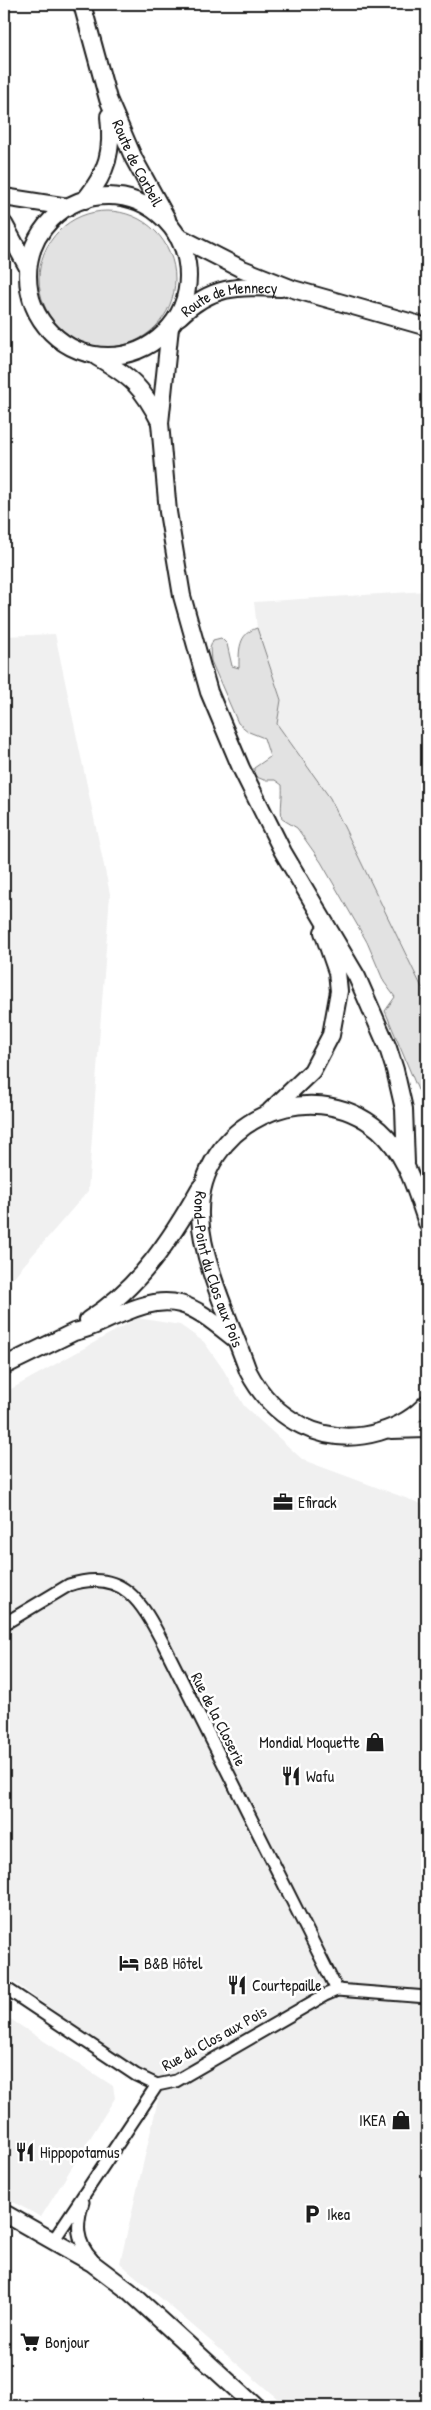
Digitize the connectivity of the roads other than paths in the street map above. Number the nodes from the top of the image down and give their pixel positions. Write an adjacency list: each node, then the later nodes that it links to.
1 (82, 4): 2 (main road, Route de Corbeil)
2 (108, 99): 4 (main road, Route de Corbeil); 7 (main road, Route de Corbeil)
3 (4, 197): 5 (main road)
4 (85, 200): 5 (main road); 7 (main road)
5 (68, 207): 8 (main road)
6 (4, 224): 8 (main road)
7 (174, 231): 9 (main road, Route de Mennecy); 10 (main road)
8 (28, 268): 12 (main road)
9 (293, 289): 10 (main road, Route de Mennecy); 11 (main road, Route de Mennecy)
10 (172, 325): 12 (main road); 13 (main road)
11 (427, 327)
12 (95, 356): 13 (main road)
13 (160, 423): 14 (main road)
14 (320, 918): 15 (main road); 16 (main road)
15 (268, 1112): 16 (main road, Rond-Point du Clos aux Pois); 17 (main road, Rond-Point du Clos aux Pois)
16 (406, 1162): 18 (main road, Rond-Point du Clos aux Pois)
17 (205, 1179): 19 (main road); 20 (main road, Rond-Point du Clos aux Pois)
18 (427, 1223)
19 (74, 1332): 20 (main road); 21 (main road)
20 (237, 1340): 24 (main road, Rond-Point du Clos aux Pois)
21 (4, 1366)
22 (427, 1403): 24 (main road, Rond-Point du Clos aux Pois)
23 (427, 1429): 24 (main road)
24 (386, 1430)
25 (4, 1624): 27 (street, Rue de la Closerie)
26 (4, 1987): 29 (street)
27 (337, 1990): 28 (street); 29 (street, Rue du Clos aux Pois)
28 (427, 1997)
29 (158, 2085): 30 (street)
30 (87, 2190): 32 (street); 33 (street)
31 (4, 2214): 32 (main road)
32 (53, 2241): 33 (main road)
33 (101, 2270): 34 (main road)
34 (255, 2406)

